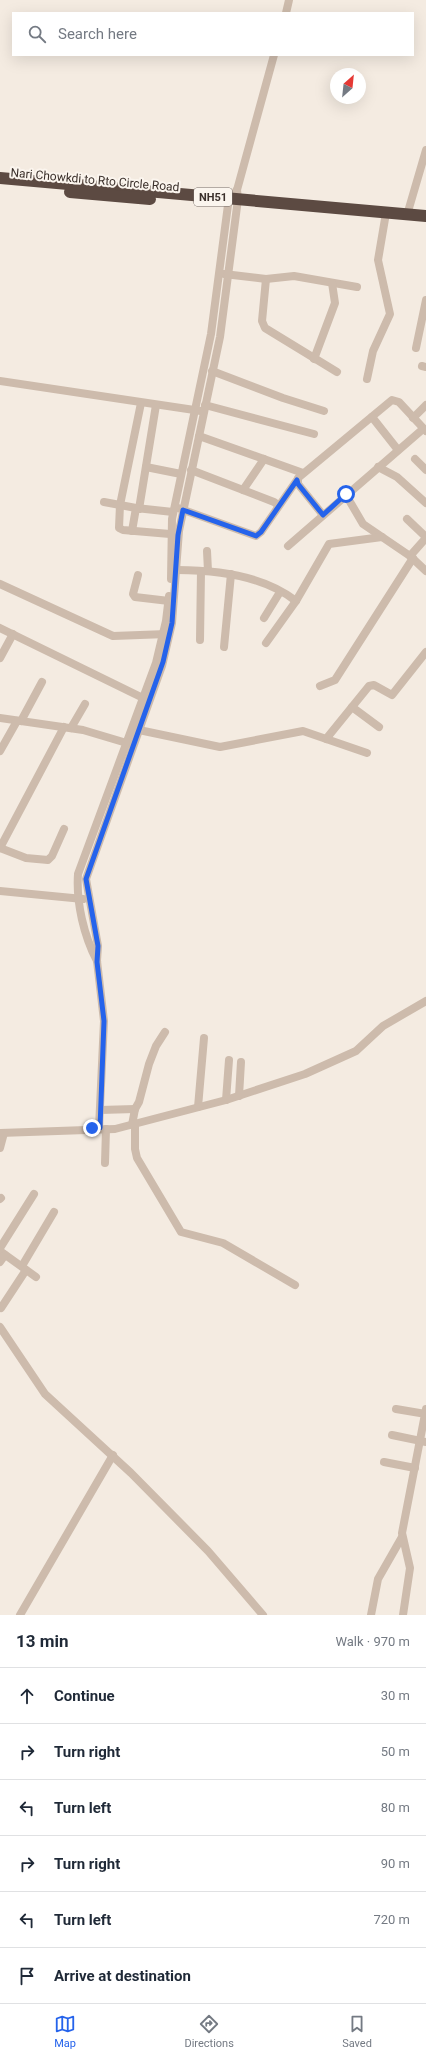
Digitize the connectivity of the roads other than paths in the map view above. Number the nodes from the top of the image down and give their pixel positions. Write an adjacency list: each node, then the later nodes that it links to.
1 (289, 0): 2 (street)
2 (286, 12)
3 (274, 56): 7 (street)
4 (426, 150): 8 (street)
5 (0, 178): 7 (highway, NH51)
6 (0, 185): 7 (highway, Nari Chowkdi to Rto Circle Road / NH51)
7 (234, 200): 9 (highway, Nari Chowkdi to Rto Circle Road / NH51); 12 (street); 13 (street)
8 (407, 215): 9 (highway, NH51); 10 (highway, NH51)
9 (386, 216): 11 (highway, Nari Chowkdi to Rto Circle Road / NH51); 23 (street)
10 (426, 216)
11 (426, 222)
12 (219, 273): 13 (street); 28 (street)
13 (228, 274): 14 (street); 21 (street)
14 (266, 279): 15 (street); 20 (street)
15 (332, 283): 16 (street); 20 (street)
16 (357, 287)
17 (426, 300): 18 (street)
18 (424, 321): 19 (street)
19 (416, 348)
20 (314, 359): 22 (street)
21 (212, 371): 28 (street); 29 (street)
22 (337, 372)
23 (367, 379)
24 (0, 381): 25 (street)
25 (141, 403): 26 (street); 49 (street)
26 (156, 405): 28 (street); 38 (street)
27 (426, 405): 31 (street)
28 (201, 409): 33 (street); 34 (street); 43 (street)
29 (324, 411)
30 (372, 417): 31 (street); 35 (street); 42 (street)
31 (413, 418): 32 (street)
32 (424, 430): 35 (street)
33 (314, 434)
34 (199, 436): 36 (street); 40 (street)
35 (398, 450): 39 (street)
36 (264, 459): 42 (street); 45 (street)
37 (415, 459): 41 (street)
38 (146, 467): 43 (street); 51 (street)
39 (378, 467): 46 (street); 48 (street)
40 (191, 470): 45 (street); 53 (street)
41 (426, 470)
42 (303, 473): 44 (street)
43 (180, 474): 52 (street)
44 (297, 480): 50 (street); 54 (street)
45 (243, 490): 50 (street)
46 (346, 494): 54 (street); 58 (street)
47 (104, 502): 49 (street)
48 (426, 503)
49 (120, 505): 51 (street); 56 (street)
50 (278, 505): 53 (street)
51 (138, 508): 52 (street); 56 (street)
52 (173, 509): 53 (street); 57 (street)
53 (183, 510): 65 (street)
54 (323, 515): 60 (street)
55 (407, 519): 59 (street)
56 (132, 531): 57 (street)
57 (170, 534): 65 (street)
58 (382, 537): 62 (street); 71 (street)
59 (426, 537): 62 (street)
60 (288, 546)
61 (207, 551): 64 (street)
62 (411, 557): 63 (street); 82 (street)
63 (426, 570)
64 (204, 571): 65 (street); 66 (street); 76 (street)
65 (175, 573): 70 (street); 75 (street)
66 (231, 574): 69 (street); 78 (street)
67 (138, 575): 70 (street)
68 (0, 584): 75 (street)
69 (280, 592): 71 (street); 72 (street)
70 (169, 601): 75 (street)
71 (296, 601): 77 (street)
72 (264, 618)
73 (0, 628): 74 (street)
74 (13, 634): 80 (street); 83 (street)
75 (166, 634): 83 (street); 90 (street)
76 (200, 640)
77 (266, 643)
78 (224, 647)
79 (426, 652): 85 (street)
80 (0, 658)
81 (42, 682): 87 (street)
82 (320, 686)
83 (143, 698): 92 (street)
84 (85, 704): 89 (street)
85 (352, 707): 88 (street); 91 (street)
86 (0, 718): 87 (street)
87 (19, 721): 89 (street); 94 (street)
88 (380, 727)
89 (67, 728): 92 (street); 97 (street)
90 (139, 730): 91 (street); 93 (street)
91 (326, 739): 95 (street)
92 (125, 743): 93 (street); 100 (street)
93 (134, 745): 99 (street)
94 (0, 751)
95 (367, 753)
96 (64, 829): 97 (street)
97 (0, 846)
98 (0, 891): 100 (street)
99 (88, 898): 100 (street); 101 (street)
100 (78, 899): 101 (street)
101 (97, 962): 111 (street)
102 (426, 1001): 107 (street)
103 (165, 1032): 110 (street)
104 (204, 1038): 109 (street)
105 (229, 1060): 108 (street)
106 (242, 1062): 107 (street)
107 (239, 1096): 108 (street)
108 (226, 1100): 109 (street)
109 (198, 1108): 112 (street)
110 (135, 1109): 111 (street); 112 (street)
111 (100, 1110): 113 (street)
112 (134, 1125): 113 (street); 123 (street)
113 (103, 1128): 114 (street); 116 (street)
114 (2, 1133): 115 (street)
115 (0, 1148)
116 (105, 1163)
117 (34, 1194): 119 (street)
118 (54, 1212): 121 (street)
119 (2, 1251): 120 (street); 121 (street)
120 (0, 1262)
121 (24, 1268): 122 (street); 124 (street)
122 (36, 1277)
123 (295, 1285)
124 (1, 1308)
125 (0, 1327): 130 (street)
126 (396, 1408): 127 (street)
127 (426, 1412): 129 (street)
128 (392, 1435): 129 (street)
129 (423, 1441): 132 (street)
130 (113, 1455): 134 (street); 135 (street)
131 (384, 1462): 132 (street)
132 (415, 1468): 133 (street)
133 (402, 1537): 136 (street); 137 (street)
134 (20, 1615)
135 (263, 1615)
136 (371, 1615)
137 (403, 1615)

